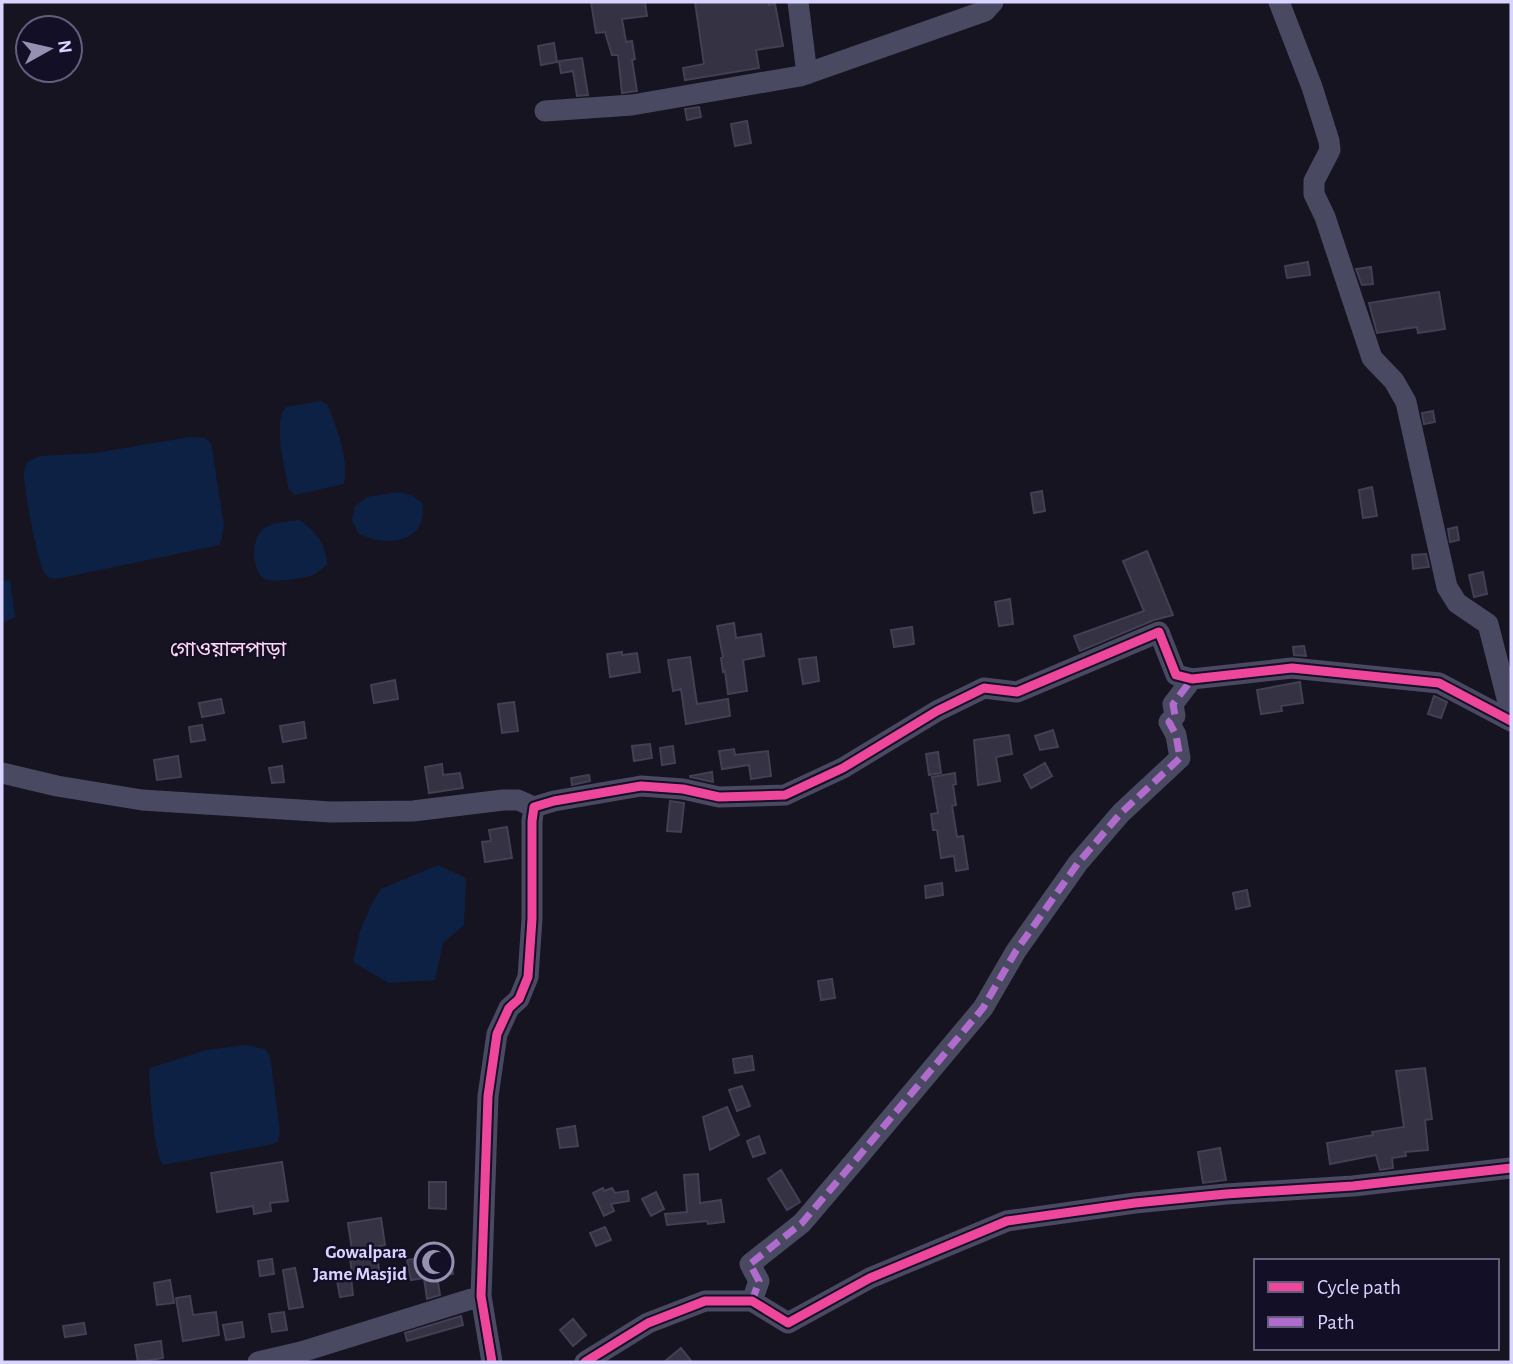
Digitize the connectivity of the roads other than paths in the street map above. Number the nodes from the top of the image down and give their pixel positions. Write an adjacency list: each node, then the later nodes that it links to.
1 (798, 2): 4 (street)
2 (993, 2): 4 (street)
3 (1279, 2): 7 (street)
4 (807, 74): 5 (street)
5 (545, 111)
6 (1192, 680): 8 (street); 10 (street); 13 (street)
7 (1509, 700)
8 (1511, 721)
9 (2, 773): 10 (street)
10 (534, 807): 12 (street)
11 (1511, 1168): 13 (street)
12 (481, 1296): 14 (street); 15 (street)
13 (751, 1301): 16 (street)
14 (258, 1362)
15 (492, 1362)
16 (585, 1362)

